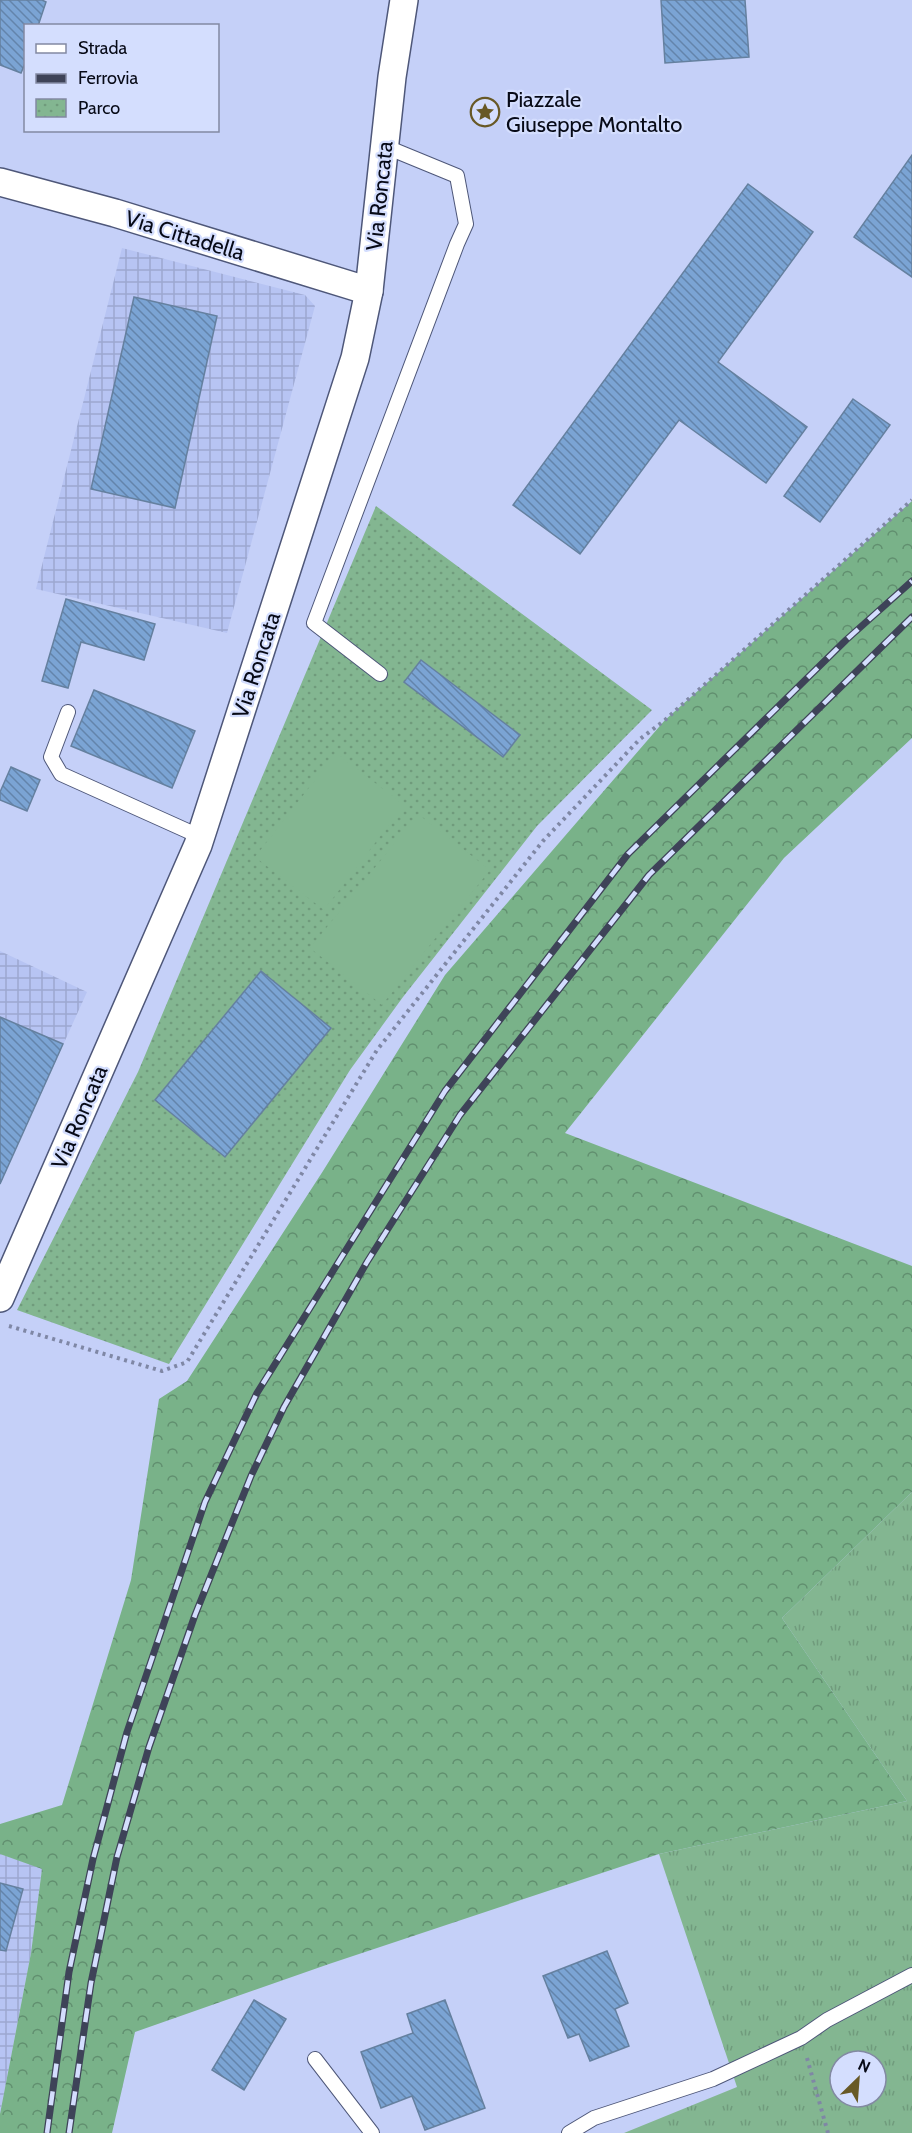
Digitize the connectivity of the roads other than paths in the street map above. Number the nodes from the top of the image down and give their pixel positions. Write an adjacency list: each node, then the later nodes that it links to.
1 (404, 0): 2 (street, Via Roncata)
2 (384, 146): 4 (street, Via Roncata); 5 (lane)
3 (0, 182): 4 (street, Via Cittadella)
4 (369, 291): 7 (street, Via Roncata)
5 (380, 674)
6 (68, 712): 7 (lane)
7 (201, 837): 8 (street, Via Roncata)
8 (0, 1298)
9 (912, 1975): 12 (lane)
10 (315, 2059): 11 (lane)
11 (372, 2133)
12 (569, 2133)

